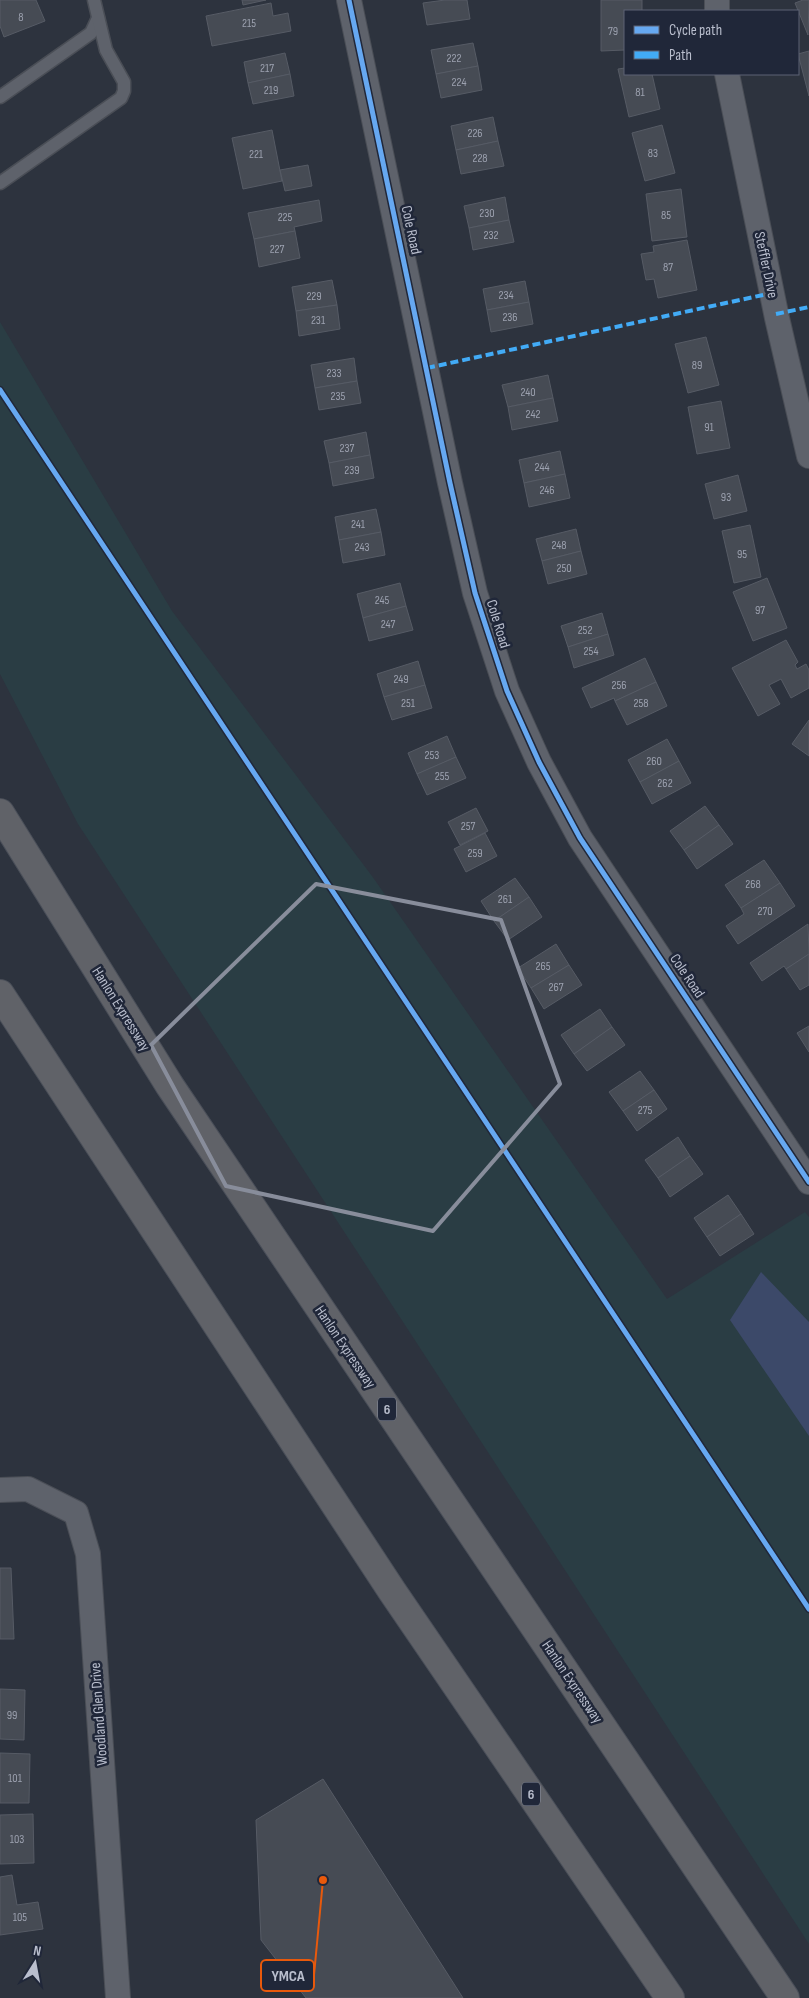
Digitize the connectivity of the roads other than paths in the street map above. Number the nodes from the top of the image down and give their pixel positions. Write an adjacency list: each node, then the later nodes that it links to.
1 (94, 0): 3 (lane)
2 (349, 0): 10 (street, Cole Road)
3 (98, 18): 5 (lane); 6 (lane)
4 (727, 75): 7 (street, Steffler Drive)
5 (0, 97)
6 (0, 184)
7 (809, 456)
8 (0, 813): 14 (highway, Hanlon Expressway / 6)
9 (0, 994): 13 (highway, 6)
10 (805, 1168)
11 (0, 1490): 12 (street, Woodland Glen Drive)
12 (118, 1998)
13 (670, 1998)
14 (785, 1998)

